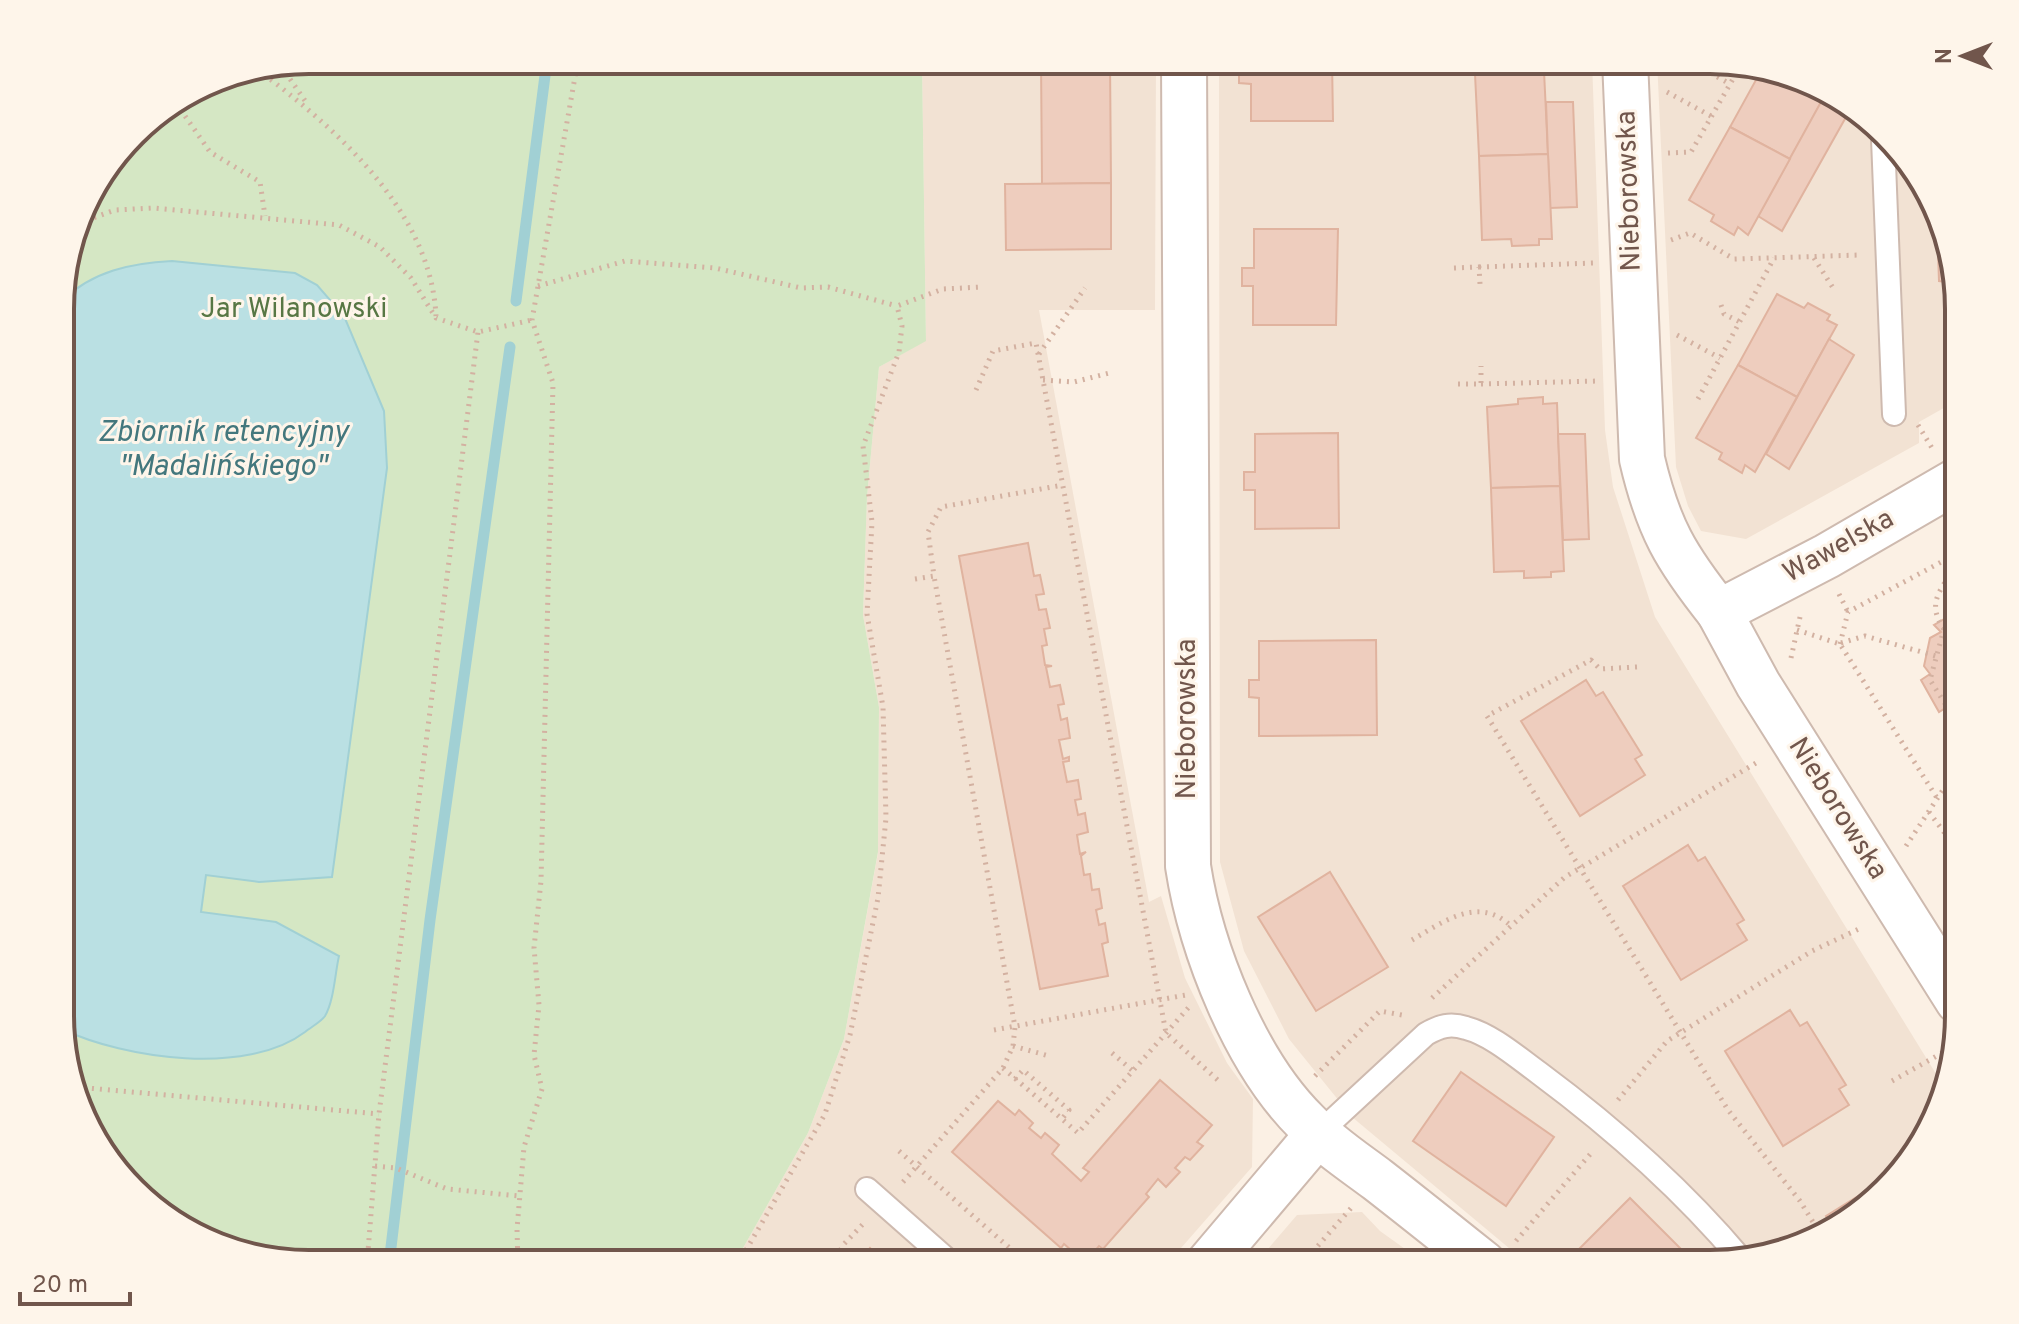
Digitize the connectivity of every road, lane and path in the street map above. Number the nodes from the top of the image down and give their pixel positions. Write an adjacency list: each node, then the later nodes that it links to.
1 (1184, 74): 75 (street, Nieborowska)
2 (1626, 74): 56 (street, Nieborowska)
3 (1714, 74): 8 (path)
4 (575, 75): 25 (path)
5 (288, 76): 10 (path)
6 (1735, 76): 8 (path)
7 (269, 78): 10 (path)
8 (1730, 84): 12 (path)
9 (1661, 88): 12 (path)
10 (311, 110): 31 (path)
11 (182, 112): 15 (path)
12 (1711, 116): 14 (path)
13 (1884, 152): 46 (lane)
14 (1681, 153)
15 (265, 216): 16 (path); 31 (path)
16 (93, 218)
17 (1667, 242): 20 (path)
18 (1609, 257): 21 (path)
19 (1813, 257): 20 (path); 22 (path); 28 (path)
20 (1774, 258): 33 (path)
21 (1479, 267): 23 (path); 24 (path)
22 (1865, 267)
23 (1454, 268)
24 (1480, 284)
25 (538, 286): 30 (path); 32 (path)
26 (982, 287): 30 (path)
27 (1085, 288): 36 (path)
28 (1835, 291)
29 (1721, 305): 33 (path)
30 (897, 306): 113 (path)
31 (436, 318): 35 (path)
32 (532, 320): 35 (path); 102 (path)
33 (1740, 322): 37 (path)
34 (1671, 331): 37 (path)
35 (478, 332): 95 (path)
36 (1038, 355): 40 (path); 44 (path)
37 (1720, 358): 45 (path)
38 (1481, 366): 42 (path)
39 (1113, 372): 40 (path)
40 (1043, 380): 50 (path)
41 (1458, 384): 42 (path)
42 (1481, 384): 43 (path)
43 (1605, 386)
44 (976, 390)
45 (1698, 399)
46 (1894, 414)
47 (1920, 427): 48 (path)
48 (1944, 463)
49 (1944, 465): 56 (street, Wawelska)
50 (1063, 485): 52 (path); 76 (path)
51 (1944, 563): 59 (path)
52 (934, 576): 53 (path); 79 (path)
53 (915, 579)
54 (1944, 581): 57 (path)
55 (1803, 605): 58 (path)
56 (1719, 612): 74 (street, Nieborowska)
57 (1944, 629): 60 (path)
58 (1797, 630): 59 (path); 61 (path)
59 (1840, 644): 60 (path); 66 (path)
60 (1936, 656): 63 (path)
61 (1790, 665)
62 (1637, 667): 70 (path)
63 (1944, 702)
64 (1756, 763): 70 (path)
65 (1944, 788): 66 (path)
66 (1937, 798): 67 (path)
67 (1929, 812): 68 (path); 69 (path)
68 (1944, 832)
69 (1903, 850)
70 (1580, 871): 71 (path); 82 (path)
71 (1511, 926): 73 (path); 77 (path)
72 (1861, 928): 82 (path)
73 (1412, 940)
74 (1944, 979)
75 (1212, 988): 76 (path); 81 (path); 94 (street, Nieborowska)
76 (1160, 1000): 79 (path); 81 (path)
77 (1421, 1008)
78 (1411, 1017): 94 (path)
79 (1015, 1027): 80 (path); 83 (path)
80 (994, 1030)
81 (1166, 1033): 88 (path); 91 (path)
82 (1680, 1033): 92 (path); 105 (path)
83 (1013, 1046): 86 (path); 87 (path)
84 (1112, 1053): 88 (path)
85 (1941, 1054): 90 (path)
86 (1049, 1056)
87 (1003, 1068): 89 (path); 101 (path)
88 (1133, 1071): 96 (path)
89 (1015, 1079): 96 (path); 96 (path)
90 (1892, 1081)
91 (1221, 1083)
92 (1629, 1087)
93 (86, 1088): 95 (path)
94 (1289, 1102): 97 (street, Nieborowska)
95 (379, 1114): 100 (path)
96 (1062, 1119)
97 (1318, 1134): 106 (lane); 107 (street); 109 (street, Nieborowska)
98 (899, 1151): 101 (path)
99 (1582, 1164): 110 (path)
100 (375, 1166): 102 (path); 111 (path)
101 (917, 1168): 103 (path); 116 (path)
102 (520, 1196): 112 (path)
103 (875, 1196): 114 (path); 115 (lane)
104 (1360, 1197): 108 (path)
105 (1815, 1224)
106 (1732, 1248)
107 (1220, 1249)
108 (1315, 1249)
109 (1482, 1249)
110 (1503, 1249)
111 (368, 1250)
112 (518, 1250)
113 (746, 1250)
114 (841, 1250)
115 (936, 1250)
116 (1011, 1250)

